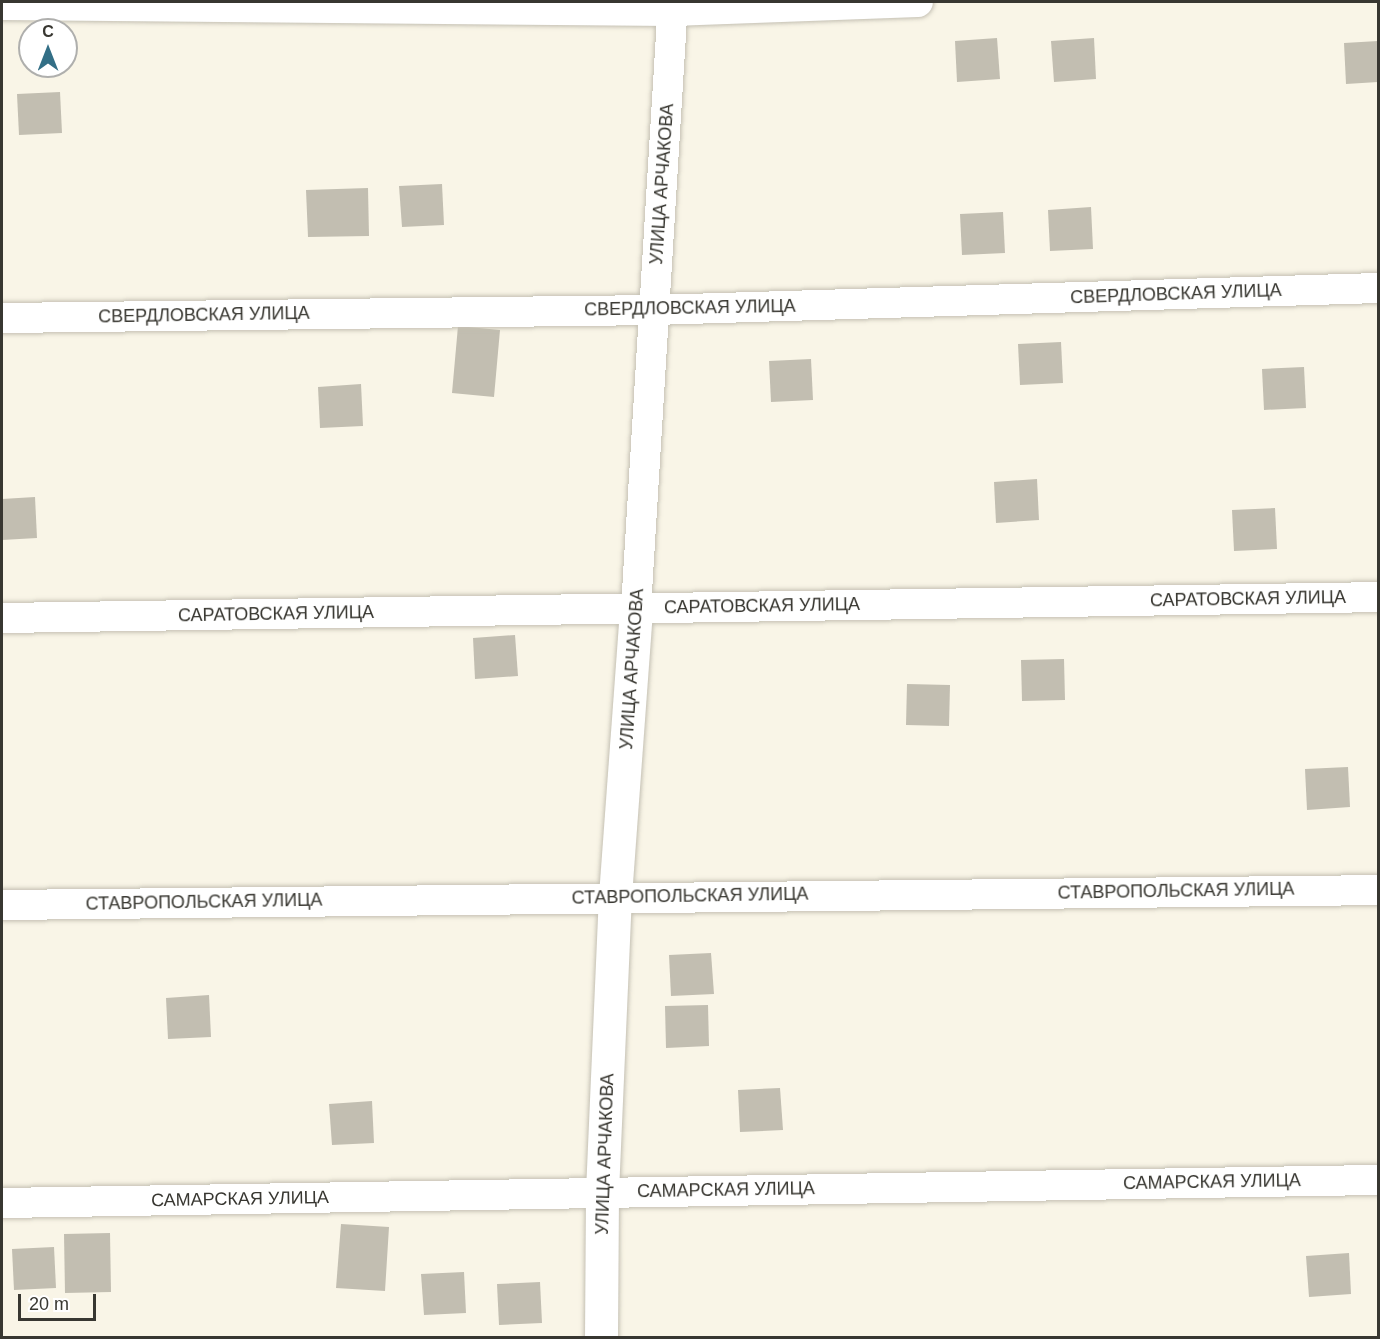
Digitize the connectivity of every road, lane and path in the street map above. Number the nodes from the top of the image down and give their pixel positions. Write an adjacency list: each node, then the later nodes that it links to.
1 (918, 2): 3 (street)
2 (2, 5): 3 (street)
3 (673, 6): 5 (street, УЛИЦА АРЧАКОВА)
4 (1378, 288): 5 (street, СВЕРДЛОВСКАЯ УЛИЦА)
5 (654, 310): 6 (street, СВЕРДЛОВСКАЯ УЛИЦА); 8 (street, УЛИЦА АРЧАКОВА)
6 (2, 318)
7 (1378, 597): 8 (street, САРАТОВСКАЯ УЛИЦА)
8 (636, 608): 9 (street, САРАТОВСКАЯ УЛИЦА); 11 (street, УЛИЦА АРЧАКОВА)
9 (2, 618)
10 (1378, 890): 11 (street, СТАВРОПОЛЬСКАЯ УЛИЦА)
11 (615, 896): 12 (street, СТАВРОПОЛЬСКАЯ УЛИЦА); 14 (street, УЛИЦА АРЧАКОВА)
12 (2, 905)
13 (1378, 1179): 14 (street, САМАРСКАЯ УЛИЦА)
14 (602, 1192): 15 (street, САМАРСКАЯ УЛИЦА); 16 (street, УЛИЦА АРЧАКОВА)
15 (2, 1203)
16 (601, 1338)

